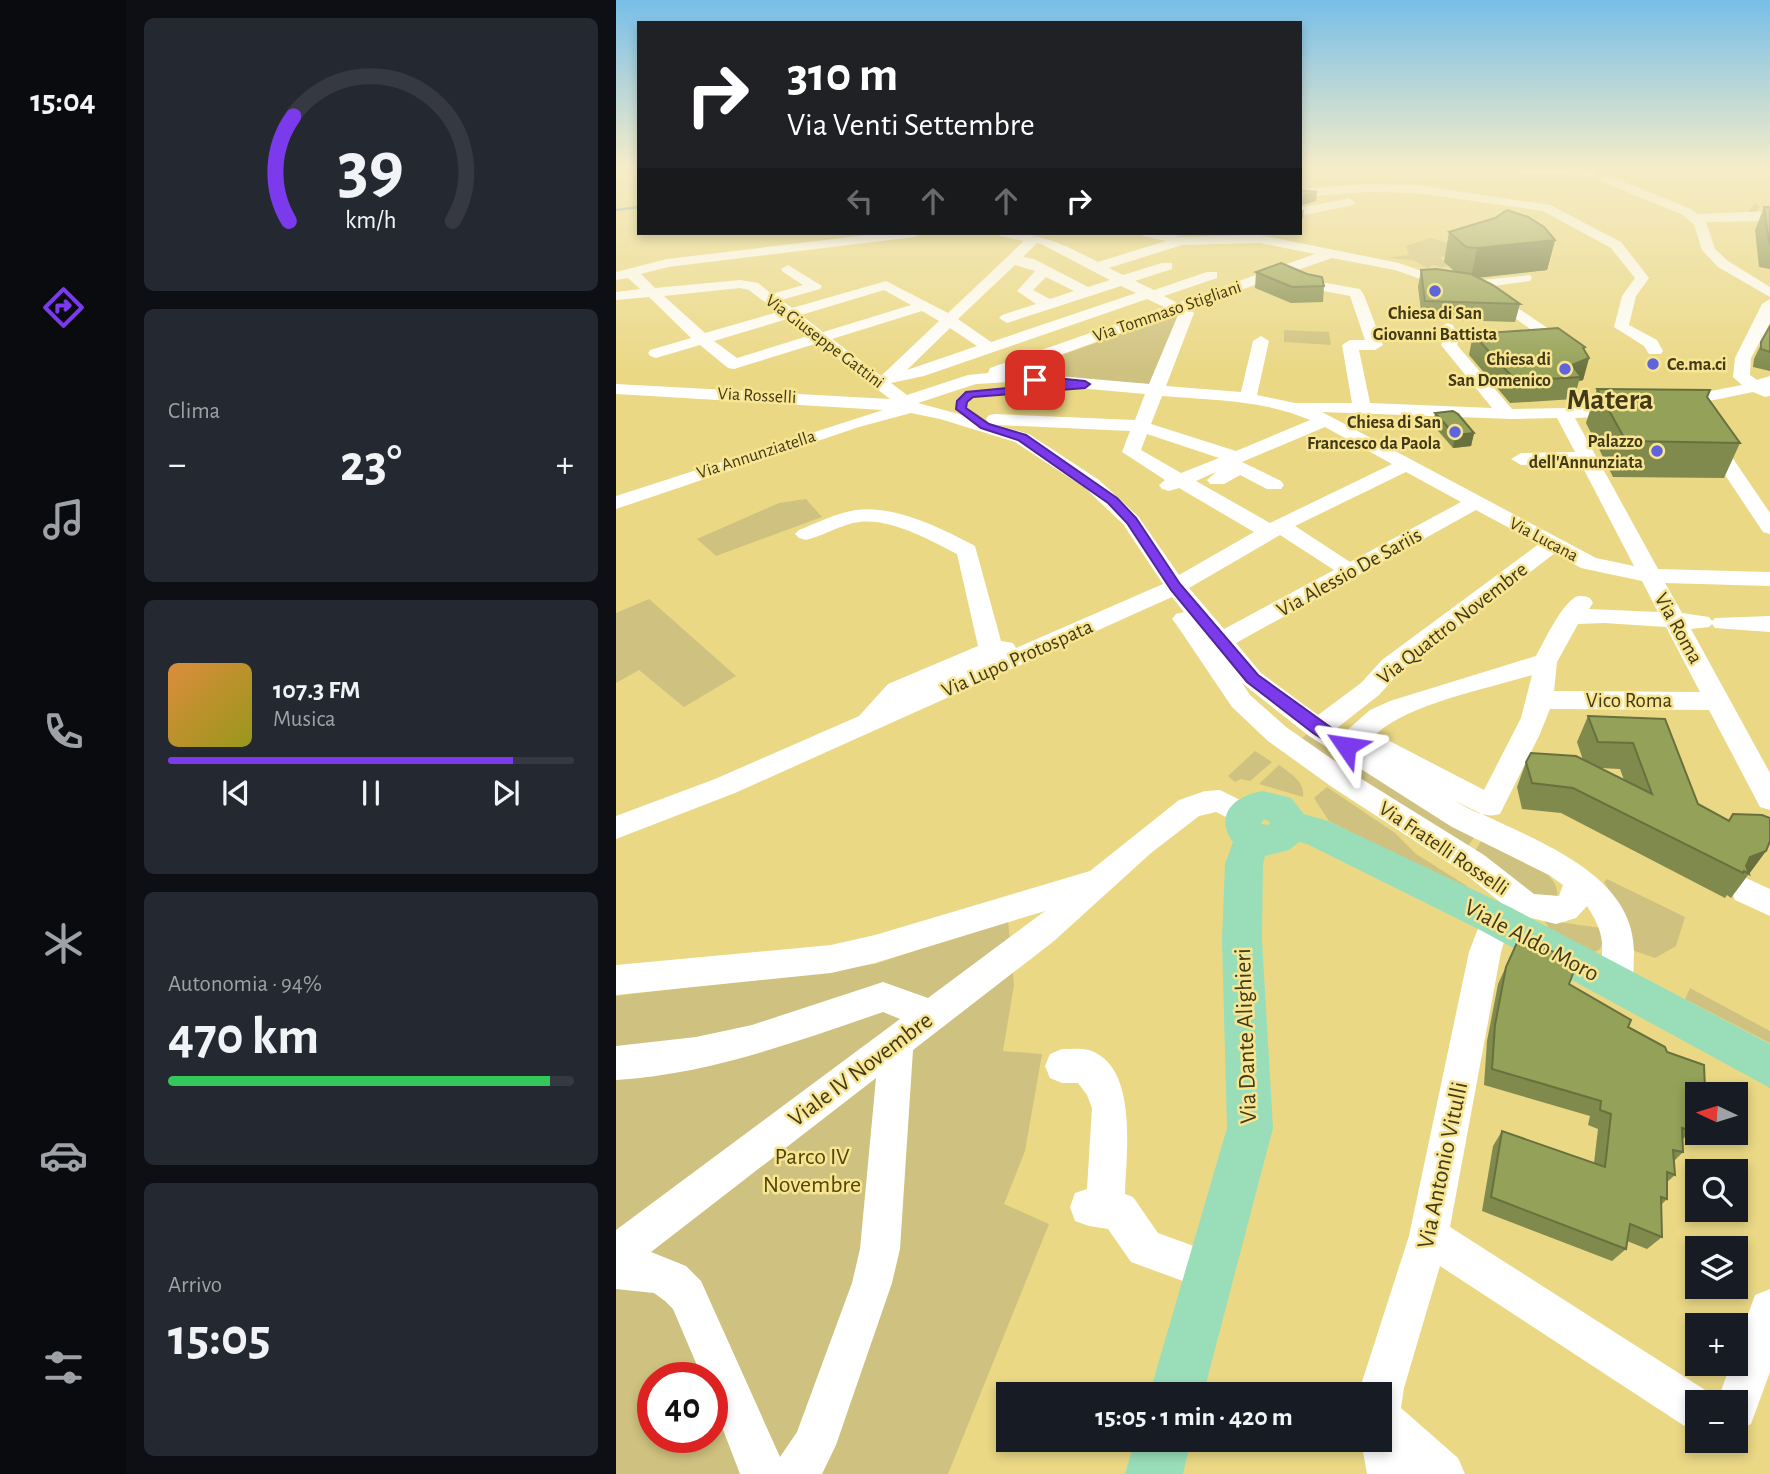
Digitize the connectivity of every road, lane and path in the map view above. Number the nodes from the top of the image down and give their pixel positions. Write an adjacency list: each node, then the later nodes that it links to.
1 (1018, 235): 13 (street)
2 (885, 236): 12 (street)
3 (1020, 236): 11 (street)
4 (1153, 236): 7 (street)
5 (1594, 236): 47 (street)
6 (1704, 236): 27 (street)
7 (1182, 241): 10 (street); 15 (street)
8 (1099, 247): 11 (street)
9 (676, 250): 12 (street)
10 (1329, 254): 18 (street, Via Tommaso Stigliani); 22 (street)
11 (1075, 255): 15 (street)
12 (648, 258): 19 (street)
13 (1011, 260): 17 (street); 34 (street)
14 (1167, 266): 23 (street)
15 (1098, 267): 23 (street)
16 (788, 269): 31 (street)
17 (1044, 270): 25 (street); 32 (street)
18 (1280, 271): 35 (street, Via Tommaso Stigliani); 60 (street)
19 (623, 274): 26 (street)
20 (1212, 275): 28 (street)
21 (1525, 278): 24 (street)
22 (1432, 279): 24 (street)
23 (1124, 280): 25 (street); 28 (street)
24 (1471, 285): 30 (street)
25 (1086, 292): 32 (street)
26 (652, 293): 29 (street, Via Giuseppe Gattini); 31 (street, Via Giuseppe Gattini); 42 (street)
27 (1770, 293)
28 (1151, 294): 35 (street); 40 (street)
29 (616, 296)
30 (1495, 297): 49 (street)
31 (770, 299): 37 (street, Via Giuseppe Gattini)
32 (1048, 304): 34 (street)
33 (923, 306): 37 (street); 38 (street); 41 (street)
34 (990, 307): 38 (street); 40 (street)
35 (1178, 307): 46 (street, Via Tommaso Stigliani); 55 (street)
36 (1769, 310): 43 (street)
37 (789, 313): 41 (street, Via Giuseppe Gattini); 42 (street)
38 (949, 320): 45 (street); 51 (street)
39 (1447, 328): 63 (street)
40 (1032, 334): 45 (street); 46 (street)
41 (821, 338): 50 (street); 51 (street, Via Giuseppe Gattini)
42 (702, 339): 48 (street); 50 (street)
43 (1761, 340): 53 (street)
44 (1261, 341): 56 (street)
45 (990, 348): 51 (street)
46 (1057, 350): 52 (street, Via Tommaso Stigliani)
47 (1655, 351)
48 (656, 353)
49 (1585, 361)
50 (734, 364)
51 (885, 381): 57 (street, Via Giuseppe Gattini)
52 (972, 387): 55 (street); 57 (street); 64 (street)
53 (1766, 387): 59 (street)
54 (616, 389): 57 (street, Via Rosselli)
55 (1154, 391): 56 (street); 66 (street)
56 (1248, 398): 58 (street)
57 (906, 406): 64 (street, Via Fratelli Rosselli); 76 (street, Via Annunziatella)
58 (1291, 407): 60 (street); 65 (street, Via Lucana)
59 (1661, 407)
60 (1362, 408): 63 (street)
61 (1639, 410): 62 (street)
62 (1568, 413): 63 (street); 68 (street, Via Roma)
63 (1506, 414)
64 (980, 423): 66 (street); 84 (street, Via Fratelli Rosselli)
65 (1329, 425): 70 (street, Via Lucana); 71 (street)
66 (1150, 428): 71 (street); 72 (street)
67 (1704, 430): 75 (street)
68 (1588, 458): 69 (street); 82 (street, Via Roma)
69 (1521, 459)
70 (1407, 464): 74 (street, Via Lucana); 77 (street, Via Lupo Protospata)
71 (1223, 467): 72 (street); 73 (street)
72 (1171, 484): 77 (street)
73 (1274, 485)
74 (1475, 502): 80 (street, Via Lucana); 81 (street, Via Alessio De Sariis)
75 (1760, 502): 78 (street)
76 (616, 503)
77 (1274, 528): 81 (street); 84 (street, Via Lupo Protospata)
78 (1770, 528)
79 (806, 534): 89 (street)
80 (1553, 544): 82 (street, Via Lucana); 91 (street, Via Quattro Novembre)
81 (1350, 572): 88 (street, Via Alessio De Sariis)
82 (1651, 576): 83 (street, Via Lucana); 85 (street, Via Roma)
83 (1770, 579)
84 (1175, 587): 87 (street, Via Lupo Protospata); 88 (street, Via Fratelli Rosselli); 102 (street, Via Fratelli Rosselli)
85 (1700, 622): 86 (street); 90 (street); 93 (street, Via Roma)
86 (1770, 624)
87 (1072, 634): 89 (street); 95 (street, Via Lupo Protospata)
88 (1221, 641): 96 (street, Via Fratelli Rosselli)
89 (992, 650): 95 (street)
90 (1545, 662): 92 (street); 94 (street)
91 (1370, 689): 94 (street); 96 (street, Via Quattro Novembre)
92 (1539, 700): 93 (street, Vico Roma); 97 (street)
93 (1718, 701): 98 (street, Via Roma)
94 (1399, 707): 97 (street)
95 (865, 725): 101 (street, Via Lupo Protospata)
96 (1318, 729): 97 (street, Via Fratelli Rosselli)
97 (1358, 744): 103 (street, Via Fratelli Rosselli)
98 (1764, 775): 99 (street, Via Roma)
99 (1770, 799)
100 (1262, 826): 104 (street, Viale IV Novembre); 105 (main road, Viale Aldo Moro); 116 (main road, Via Dante Alighieri)
101 (616, 828)
102 (1476, 866): 105 (street, Via Fratelli Rosselli); 105 (street, Via Antonio Vitulli)
103 (1579, 880): 105 (street, Via Fratelli Rosselli); 107 (street, Via Fratelli Rosselli)
104 (1101, 881): 106 (street, Viale IV Novembre); 108 (street, Viale IV Novembre)
105 (1498, 910): 107 (main road, Viale Aldo Moro); 113 (street, Via Antonio Vitulli)
106 (616, 980)
107 (1617, 984): 112 (main road, Viale Aldo Moro)
108 (931, 1015): 109 (street, Viale IV Novembre); 110 (street)
109 (896, 1042): 114 (street, Viale IV Novembre); 126 (street)
110 (616, 1063)
111 (1062, 1066): 116 (street)
112 (1770, 1067)
113 (1429, 1236): 119 (street, Via Antonio Vitulli); 121 (street)
114 (616, 1254)
115 (616, 1269): 125 (street)
116 (1210, 1272): 118 (main road, Via Dante Alighieri)
117 (1770, 1310): 120 (street)
118 (1180, 1382)
119 (1384, 1382)
120 (1743, 1390)
121 (1685, 1402)
122 (1392, 1430): 129 (street)
123 (1160, 1452): 127 (main road)
124 (1389, 1452): 128 (street)
125 (763, 1474)
126 (796, 1474)
127 (1154, 1474)
128 (1390, 1474)
129 (1442, 1474)

